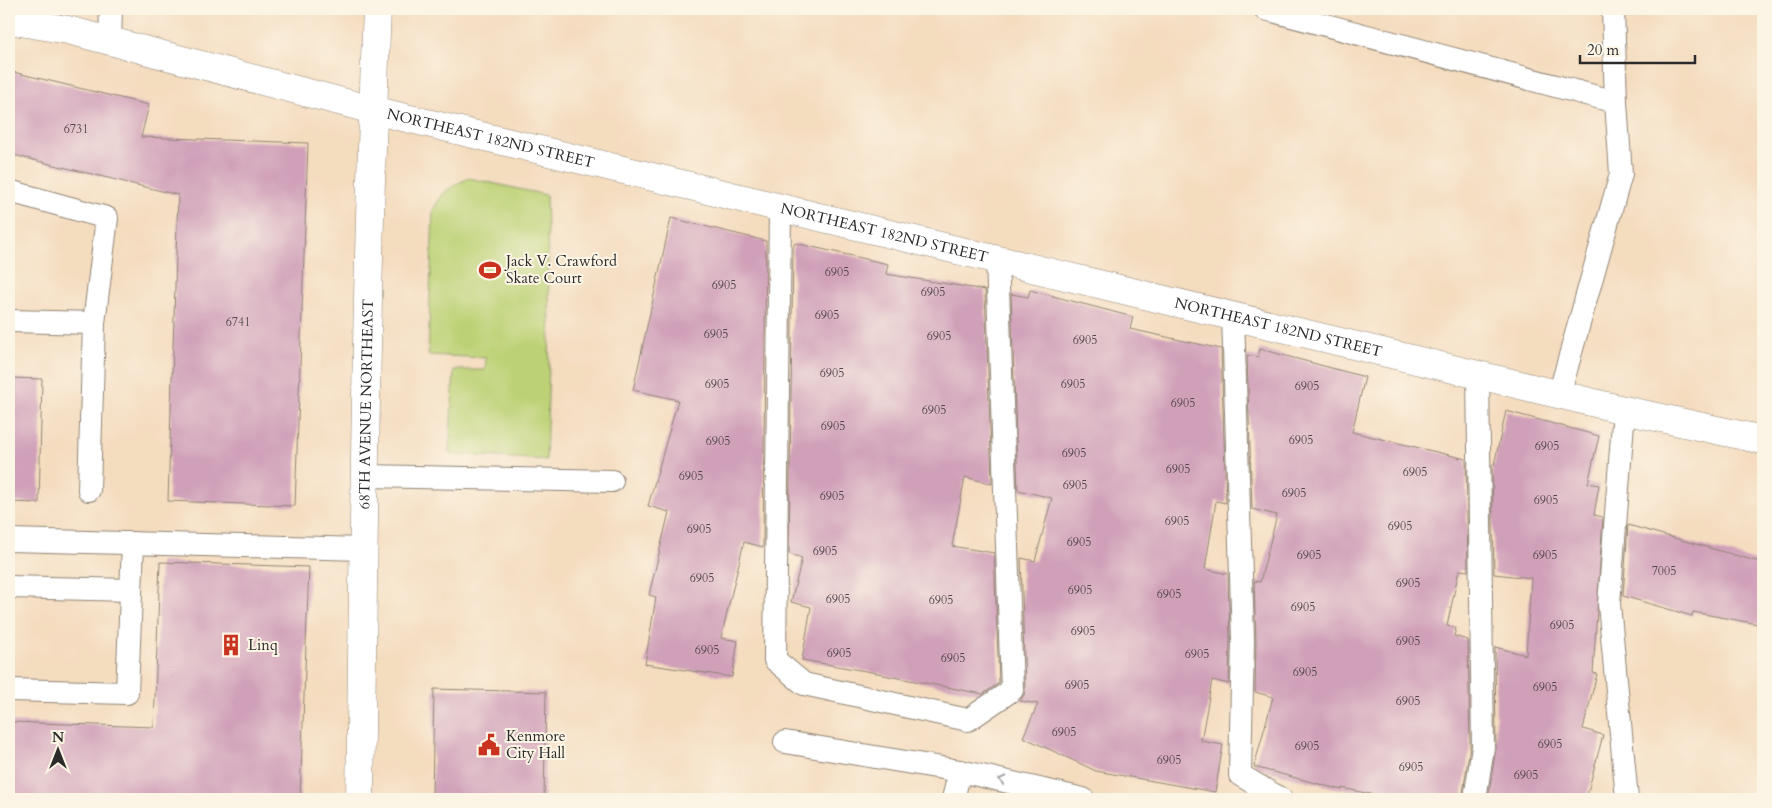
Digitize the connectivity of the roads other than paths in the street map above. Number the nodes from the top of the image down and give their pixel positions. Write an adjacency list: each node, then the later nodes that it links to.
1 (111, 9): 6 (lane)
2 (377, 9): 8 (street, 68TH AVENUE NORTHEAST)
3 (1265, 9): 7 (lane)
4 (1613, 9): 7 (lane)
5 (9, 20): 6 (street, NORTHEAST 182ND STREET)
6 (110, 41): 8 (street, NORTHEAST 182ND STREET)
7 (1616, 102): 16 (lane)
8 (373, 110): 10 (street, NORTHEAST 182ND STREET); 19 (street, 68TH AVENUE NORTHEAST)
9 (9, 192): 14 (lane)
10 (780, 207): 11 (street, NORTHEAST 182ND STREET); 11 (lane)
11 (997, 259): 12 (street, NORTHEAST 182ND STREET)
12 (1233, 315): 15 (street, NORTHEAST 182ND STREET); 33 (lane)
13 (9, 321): 14 (lane)
14 (94, 323): 21 (lane)
15 (1478, 375): 16 (street, NORTHEAST 182ND STREET); 34 (lane)
16 (1559, 395): 17 (street, NORTHEAST 182ND STREET)
17 (1624, 410): 18 (street, NORTHEAST 182ND STREET); 35 (lane)
18 (1763, 440)
19 (365, 476): 20 (lane); 24 (street, 68TH AVENUE NORTHEAST)
20 (612, 482)
21 (89, 490)
22 (9, 540): 23 (lane)
23 (133, 543): 24 (lane); 26 (lane)
24 (364, 549): 30 (street, 68TH AVENUE NORTHEAST)
25 (9, 587): 26 (lane)
26 (131, 590): 27 (lane)
27 (9, 690)
28 (785, 742): 29 (lane)
29 (960, 770): 31 (lane); 32 (lane, one-way to 29)
30 (360, 799)
31 (953, 799)
32 (1083, 799)
33 (1281, 799)
34 (1475, 799)
35 (1627, 799)

